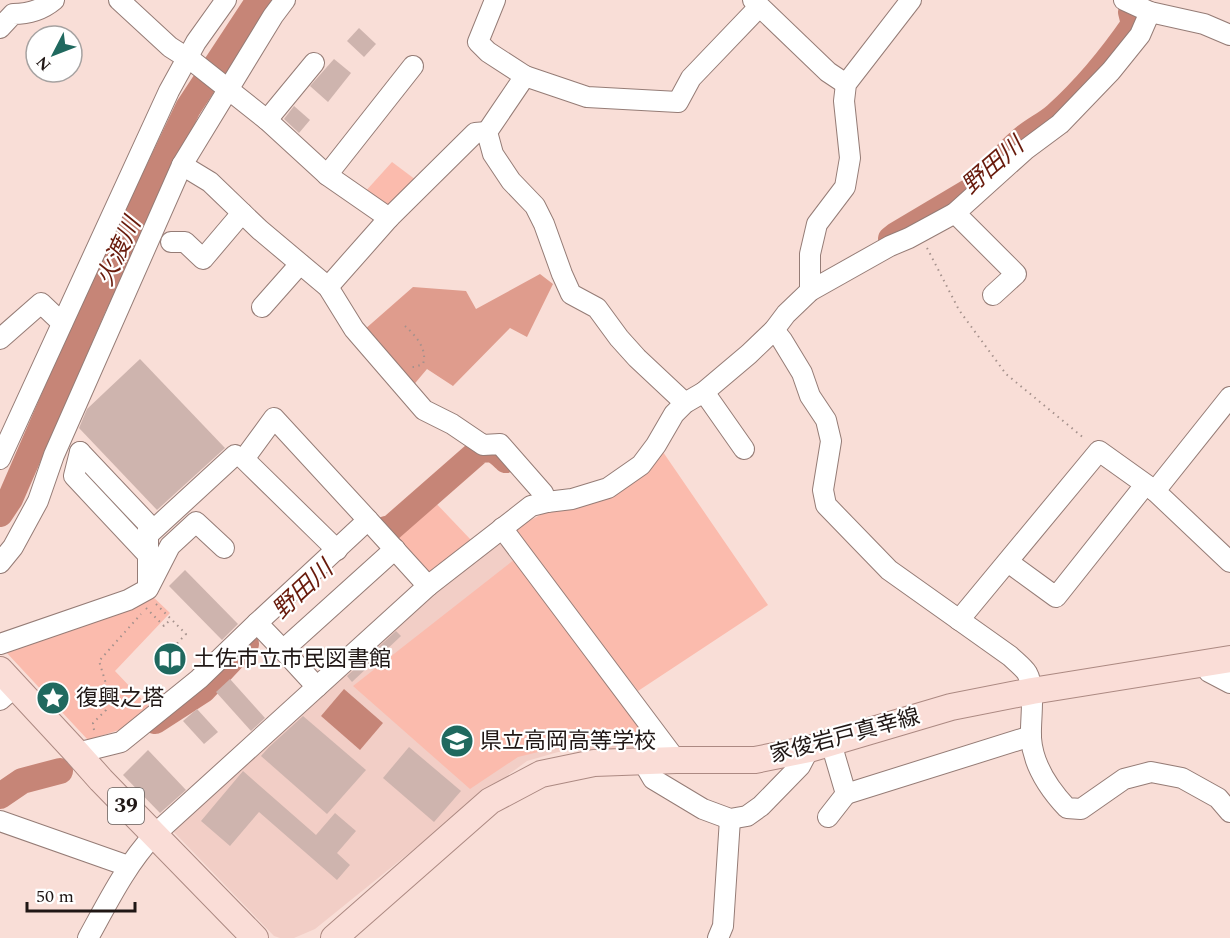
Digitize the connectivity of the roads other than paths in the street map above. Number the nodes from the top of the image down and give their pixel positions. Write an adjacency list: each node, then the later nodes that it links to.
1 (54, 0): 10 (street)
2 (119, 0): 12 (street)
3 (226, 0): 12 (street)
4 (285, 0): 17 (street)
5 (495, 0): 15 (street)
6 (911, 0): 16 (street)
7 (1124, 0): 9 (street)
8 (756, 3): 15 (street); 16 (street)
9 (1150, 12): 11 (street); 23 (street)
10 (6, 14)
11 (1230, 35)
12 (191, 60): 17 (street); 31 (street)
13 (314, 63): 18 (street)
14 (413, 66): 21 (street)
15 (525, 76): 19 (street)
16 (846, 84): 28 (street)
17 (224, 86): 18 (street); 20 (street)
18 (267, 120): 21 (street)
19 (488, 132): 24 (street); 36 (street)
20 (182, 165): 22 (street); 39 (street)
21 (327, 175): 24 (street)
22 (242, 213): 25 (street); 26 (street)
23 (955, 213): 28 (street); 29 (street)
24 (389, 218): 27 (street)
25 (171, 242)
26 (300, 264): 27 (street); 30 (street)
27 (327, 287): 43 (street)
28 (810, 291): 32 (street)
29 (993, 295)
30 (262, 307)
31 (62, 323): 33 (street); 40 (street)
32 (774, 330): 34 (street); 56 (street)
33 (0, 339)
34 (704, 392): 36 (street); 37 (street)
35 (1230, 397): 42 (street)
36 (685, 403): 43 (street)
37 (744, 449)
38 (235, 454): 46 (street)
39 (54, 455): 41 (street); 53 (street)
40 (0, 459)
41 (74, 476): 46 (street); 50 (street)
42 (1150, 488): 51 (street); 51 (street); 52 (street)
43 (547, 502): 45 (street)
44 (368, 520): 48 (street); 49 (street); 49 (street)
45 (502, 528): 54 (street); 69 (street)
46 (148, 535): 50 (street)
47 (224, 548): 55 (street)
48 (395, 549): 54 (street); 59 (street)
49 (337, 550): 57 (street)
50 (148, 555): 55 (street)
51 (1008, 561): 56 (street)
52 (1230, 562)
53 (0, 563)
54 (428, 586): 64 (street)
55 (146, 590): 58 (street)
56 (959, 620): 65 (street)
57 (263, 629): 59 (street); 68 (street)
58 (0, 644)
59 (283, 650): 64 (street)
60 (1230, 659): 61 (main road, 家俊岩戸真幸線)
61 (1203, 663): 62 (street); 65 (main road, 家俊岩戸真幸線)
62 (1230, 683)
63 (5, 685): 68 (main road, 39)
64 (317, 687): 76 (street)
65 (1032, 691): 66 (street); 67 (main road, 家俊岩戸真幸線)
66 (1031, 736): 71 (street); 72 (street)
67 (820, 746): 69 (main road, 家俊岩戸真幸線); 71 (street); 74 (street)
68 (87, 750): 76 (main road, 39)
69 (676, 760): 70 (main road, 家俊岩戸真幸線)
70 (643, 762): 74 (street); 80 (main road, 家俊岩戸真幸線)
71 (846, 794): 73 (street)
72 (1226, 799)
73 (828, 817)
74 (730, 819): 81 (street)
75 (0, 821): 77 (street)
76 (154, 835): 77 (street); 79 (main road, 39)
77 (128, 867): 78 (street)
78 (88, 938)
79 (255, 938)
80 (334, 938)
81 (718, 938)

